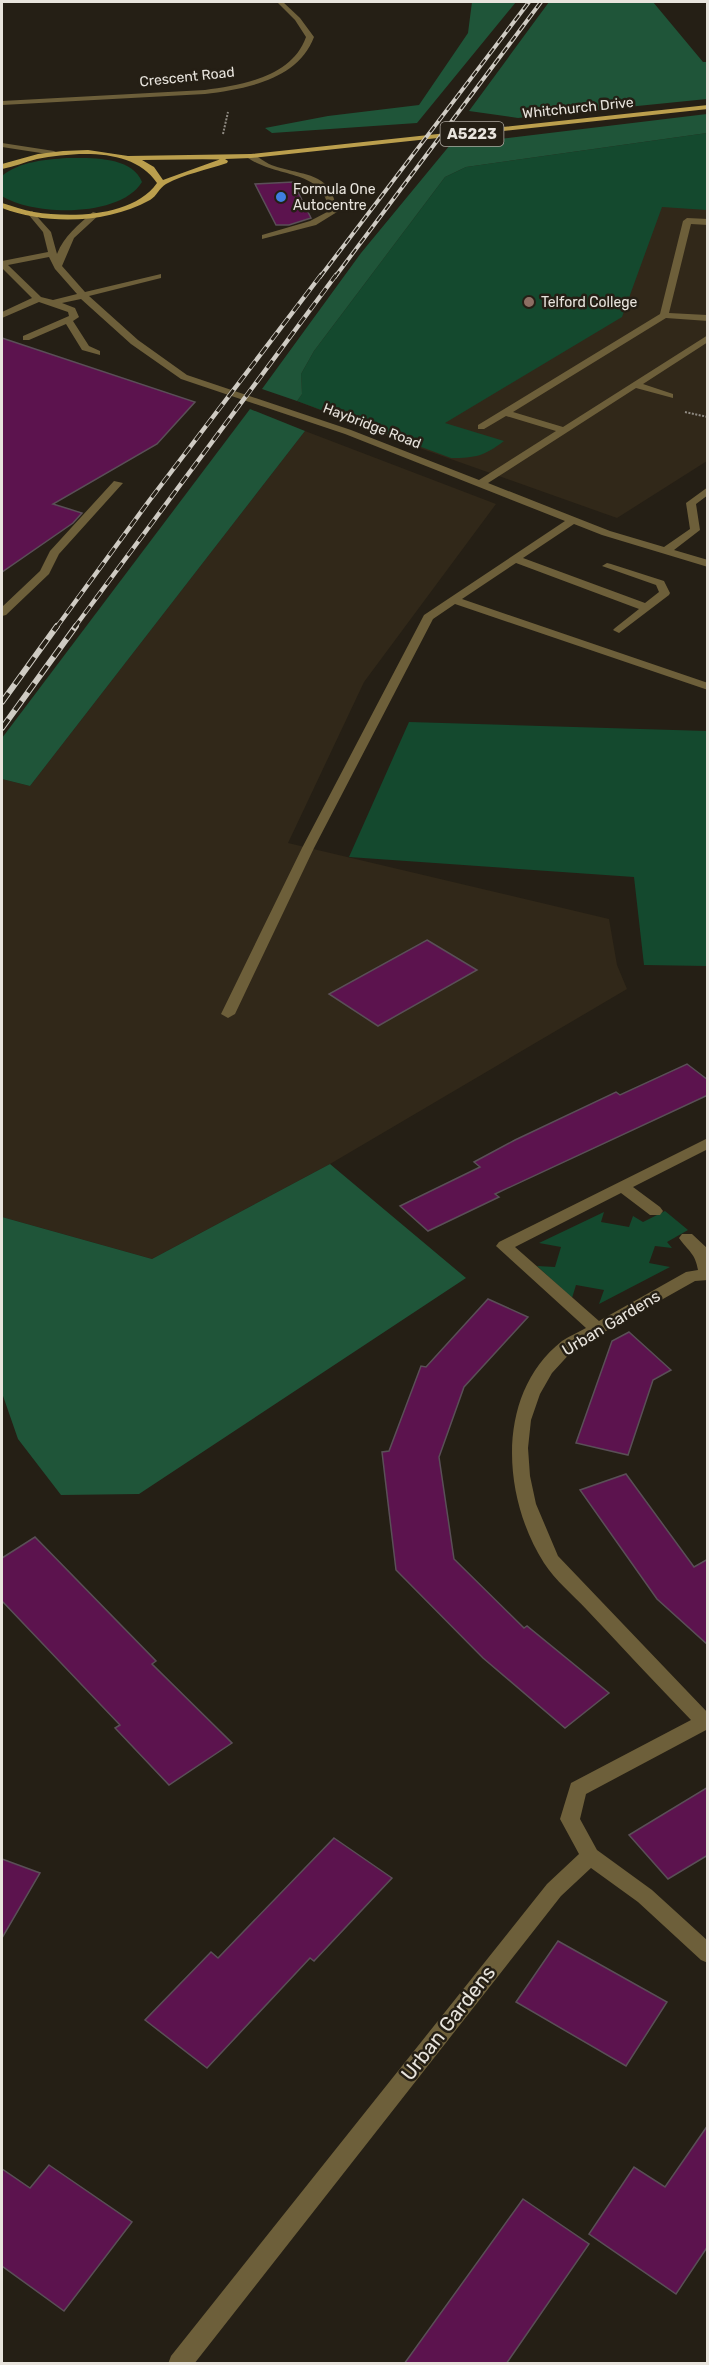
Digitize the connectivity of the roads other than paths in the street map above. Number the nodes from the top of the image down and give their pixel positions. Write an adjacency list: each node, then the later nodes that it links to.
1 (280, 2): 2 (street, Crescent Road)
2 (2, 103)
3 (708, 107): 6 (main road, Whitchurch Drive / A5223)
4 (2, 146): 5 (street)
5 (54, 153): 7 (main road); 9 (main road)
6 (251, 156): 8 (main road, Whitchurch Drive / A5223); 15 (street)
7 (129, 158): 8 (main road, Whitchurch Drive / A5223); 10 (main road)
8 (236, 158): 10 (main road, Whitchurch Drive / A5223)
9 (2, 167)
10 (161, 183): 13 (main road)
11 (4, 208): 12 (main road)
12 (32, 214): 13 (main road); 16 (street, Haybridge Road)
13 (96, 214): 18 (street)
14 (708, 222): 24 (street)
15 (265, 237)
16 (51, 254): 17 (street); 18 (street, Haybridge Road)
17 (2, 264): 21 (street)
18 (58, 266): 20 (street, Haybridge Road)
19 (158, 276): 20 (street)
20 (85, 297): 22 (street); 36 (street, Haybridge Road)
21 (38, 299): 22 (street); 23 (street)
22 (53, 303): 26 (street)
23 (2, 315)
24 (663, 315): 25 (street); 32 (street)
25 (707, 319)
26 (68, 320): 27 (street); 29 (street)
27 (26, 338)
28 (708, 338): 30 (street)
29 (97, 353)
30 (636, 385): 31 (street); 34 (street)
31 (670, 396)
32 (504, 412): 33 (street); 34 (street)
33 (481, 427)
34 (564, 430): 36 (street)
35 (118, 483): 45 (street)
36 (480, 483): 38 (street, Haybridge Road)
37 (708, 490): 39 (street)
38 (577, 520): 39 (street, Haybridge Road); 40 (street)
39 (663, 550): 41 (street, Haybridge Road)
40 (514, 558): 43 (street); 44 (street)
41 (708, 564)
42 (607, 566): 44 (street)
43 (455, 600): 47 (street); 48 (street)
44 (645, 607): 46 (street)
45 (2, 614)
46 (619, 630)
47 (708, 687)
48 (228, 1014)
49 (708, 1143): 50 (street)
50 (622, 1186): 51 (street); 54 (street)
51 (655, 1211)
52 (687, 1238): 53 (street)
53 (707, 1275): 54 (street, Urban Gardens)
54 (598, 1329): 55 (street, Urban Gardens)
55 (706, 1721): 56 (street, Urban Gardens)
56 (590, 1856): 57 (street); 58 (street, Urban Gardens)
57 (708, 1954)
58 (179, 2364)

